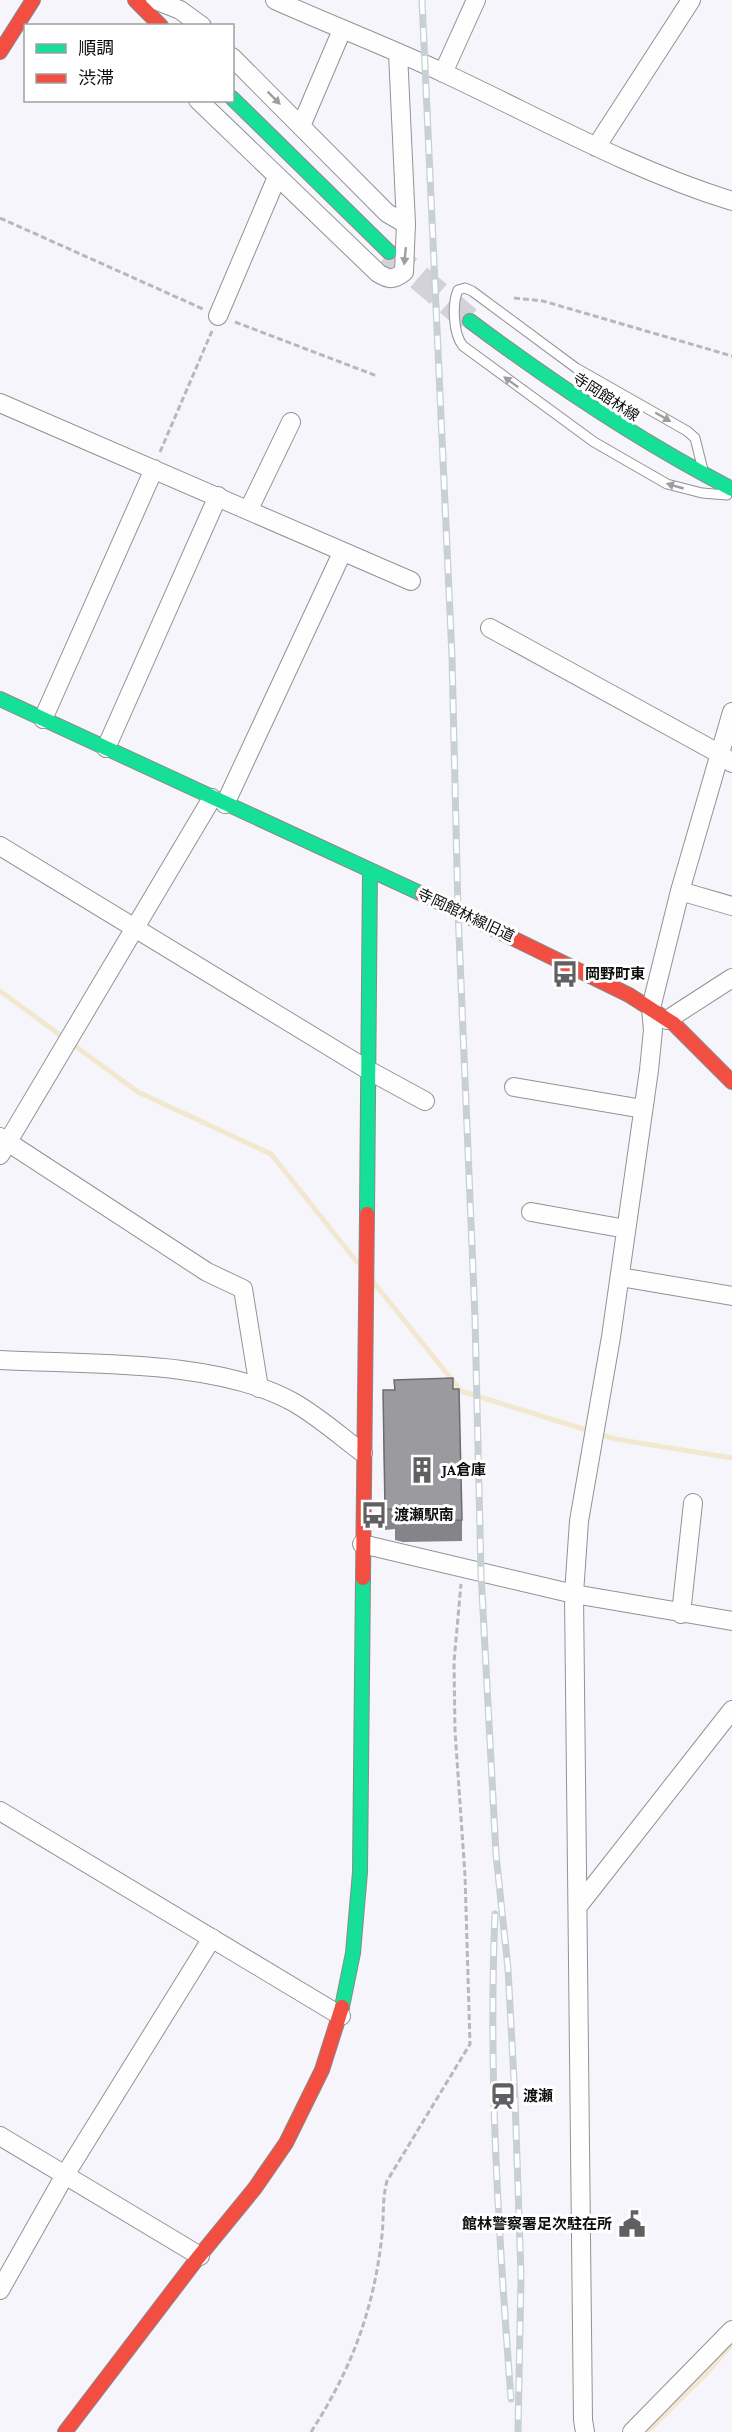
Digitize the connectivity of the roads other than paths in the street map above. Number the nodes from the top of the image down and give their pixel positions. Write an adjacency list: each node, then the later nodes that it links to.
1 (33, 0): 10 (street)
2 (135, 0): 7 (street)
3 (155, 0): 8 (street)
4 (275, 0): 9 (street)
5 (476, 0): 13 (street)
6 (691, 0): 17 (street)
7 (159, 24)
8 (199, 24)
9 (342, 30): 11 (street); 16 (street)
10 (0, 52)
11 (398, 53): 13 (street); 20 (street)
12 (234, 59): 16 (street, one-way to 16)
13 (444, 73): 17 (street)
14 (234, 100): 21 (street)
15 (200, 102): 18 (street)
16 (301, 126): 20 (street)
17 (596, 147): 19 (street)
18 (278, 177): 20 (street, one-way to 18); 22 (street)
19 (732, 201)
20 (406, 224)
21 (389, 252)
22 (218, 316)
23 (470, 321): 27 (street, 寺岡館林線)
24 (0, 403): 26 (street)
25 (291, 422): 31 (street)
26 (153, 469): 30 (street); 37 (street)
27 (704, 475): 28 (street, 寺岡館林線); 29 (lane, one-way to 27)
28 (732, 489)
29 (732, 494)
30 (218, 496): 31 (street); 38 (street)
31 (249, 509): 32 (street)
32 (342, 553): 33 (street); 40 (street)
33 (411, 581)
34 (490, 628): 39 (street)
35 (0, 699): 37 (street, 寺岡館林線旧道)
36 (732, 712): 39 (street)
37 (43, 719): 38 (street, 寺岡館林線旧道)
38 (106, 748): 40 (street, 寺岡館林線旧道)
39 (726, 758): 43 (street)
40 (218, 801): 42 (street, 寺岡館林線旧道); 45 (street)
41 (0, 846): 45 (street)
42 (370, 870): 47 (street, 寺岡館林線旧道); 49 (street)
43 (680, 891): 44 (street); 47 (street)
44 (732, 906)
45 (135, 927): 49 (street); 54 (street)
46 (732, 978): 48 (street)
47 (651, 1008): 48 (street, 寺岡館林線旧道); 53 (street)
48 (668, 1020): 50 (street, 寺岡館林線旧道)
49 (368, 1070): 52 (street); 61 (street)
50 (732, 1082)
51 (514, 1087): 53 (street)
52 (425, 1101)
53 (643, 1109): 56 (street)
54 (3, 1145): 60 (street)
55 (531, 1212): 56 (street)
56 (626, 1229): 57 (street)
57 (620, 1277): 58 (street); 64 (street)
58 (732, 1296)
59 (0, 1360): 60 (street)
60 (259, 1388): 61 (street)
61 (363, 1454): 63 (street)
62 (693, 1503): 65 (street)
63 (362, 1544): 64 (street); 71 (street)
64 (574, 1594): 65 (street); 69 (street)
65 (681, 1614): 66 (street)
66 (732, 1621)
67 (732, 1712): 69 (street)
68 (0, 1811): 70 (street)
69 (579, 1905): 78 (street)
70 (212, 1938): 71 (street); 73 (street)
71 (341, 2016): 74 (street)
72 (0, 2136): 73 (street)
73 (65, 2175): 74 (street); 75 (street)
74 (200, 2256): 77 (street)
75 (0, 2290)
76 (732, 2330): 79 (street)
77 (65, 2432)
78 (585, 2432)
79 (632, 2432)

